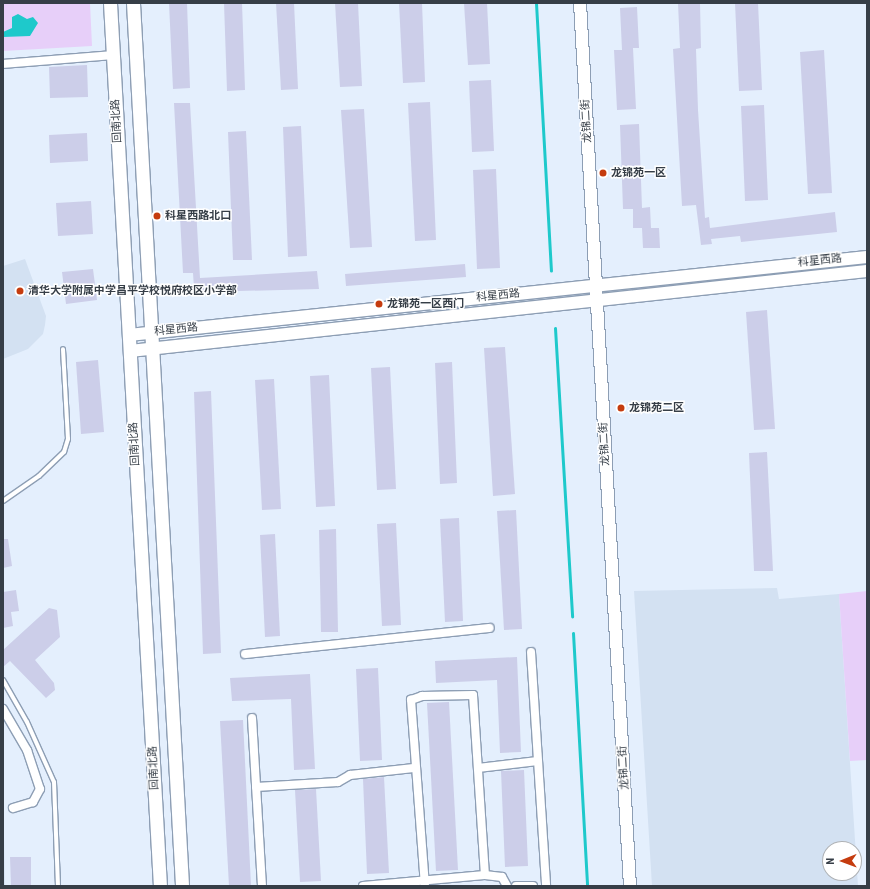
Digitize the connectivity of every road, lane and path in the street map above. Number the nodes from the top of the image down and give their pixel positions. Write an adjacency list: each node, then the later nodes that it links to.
1 (110, 3): 4 (main road, 回南北路)
2 (133, 3): 10 (main road, 回南北路)
3 (580, 3): 8 (street, 龙锦二街)
4 (113, 55): 5 (street); 11 (main road, 回南北路)
5 (3, 64)
6 (867, 257): 8 (street, 科星西路)
7 (867, 271): 9 (street, 科星西路)
8 (596, 285): 9 (street, 龙锦二街); 10 (street, 科星西路)
9 (597, 300): 12 (street, 科星西路); 38 (street, 龙锦二街)
10 (152, 332): 11 (street, 科星西路); 12 (main road, 回南北路)
11 (129, 334): 14 (main road, 回南北路)
12 (152, 348): 14 (street, 科星西路); 31 (main road, 回南北路)
13 (63, 349): 15 (lane)
14 (130, 351): 30 (main road, 回南北路)
15 (3, 501)
16 (490, 628): 18 (street)
17 (531, 652): 22 (street)
18 (245, 654)
19 (3, 680): 29 (lane)
20 (3, 709): 26 (street)
21 (252, 718): 25 (street)
22 (538, 761): 24 (street); 37 (street)
23 (414, 768): 24 (street); 25 (street); 28 (street)
24 (478, 768): 27 (street)
25 (256, 787): 32 (street)
26 (13, 808)
27 (485, 875): 28 (street); 34 (street)
28 (424, 883): 33 (street)
29 (58, 886)
30 (160, 886)
31 (182, 886)
32 (262, 886)
33 (363, 886)
34 (507, 886)
35 (516, 886): 36 (street)
36 (533, 886)
37 (546, 886)
38 (630, 886)

